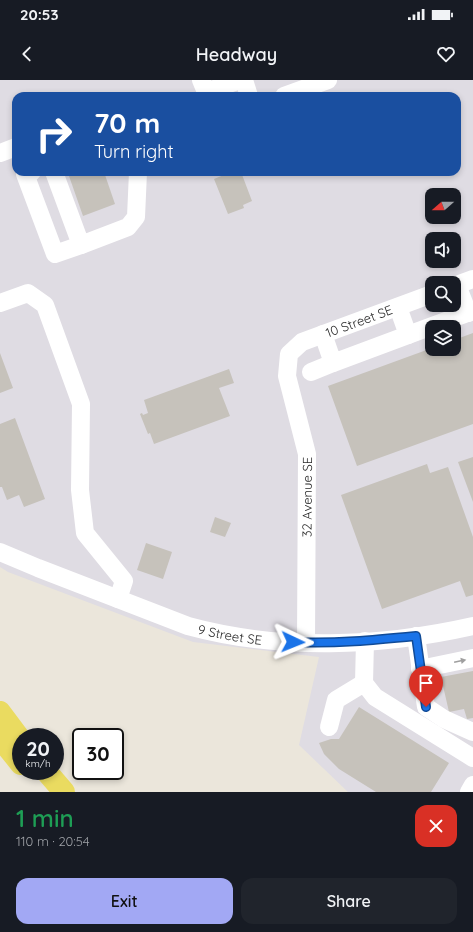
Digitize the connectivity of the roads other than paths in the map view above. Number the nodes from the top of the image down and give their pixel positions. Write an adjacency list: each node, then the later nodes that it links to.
1 (201, 80): 2 (street)
2 (240, 80)
3 (244, 80): 5 (street)
4 (328, 80): 6 (street)
5 (248, 92)
6 (295, 92)
7 (12, 148): 8 (street)
8 (0, 153)
9 (26, 176): 12 (street)
10 (55, 176): 12 (street)
11 (138, 176): 12 (street)
12 (81, 245)
13 (461, 283): 17 (street)
14 (425, 296): 16 (street, 10 Street SE)
15 (0, 303): 24 (street)
16 (398, 306): 18 (street, 10 Street SE); 19 (street)
17 (470, 312): 19 (street)
18 (323, 334): 20 (street, 10 Street SE); 21 (street)
19 (408, 335): 21 (street)
20 (289, 354): 28 (street, 32 Avenue SE)
21 (333, 363): 22 (street)
22 (311, 372)
23 (0, 552): 24 (street, 9 Street SE)
24 (118, 599): 28 (street, 9 Street SE)
25 (473, 626): 26 (street, 9 Street SE)
26 (416, 636): 27 (street, 9 Street SE); 30 (street)
27 (365, 641): 28 (street, 9 Street SE); 31 (street)
28 (306, 643)
29 (473, 658): 30 (street, one-way to 29)
30 (420, 669): 35 (street)
31 (364, 683): 33 (street); 38 (street)
32 (0, 712): 34 (main road)
33 (329, 727)
34 (12, 728)
35 (473, 732)
36 (0, 738): 37 (main road)
37 (12, 753)
38 (473, 758)
39 (34, 780): 42 (main road)
40 (54, 780): 43 (main road)
41 (473, 785): 44 (street)
42 (44, 792)
43 (64, 792)
44 (469, 792)

